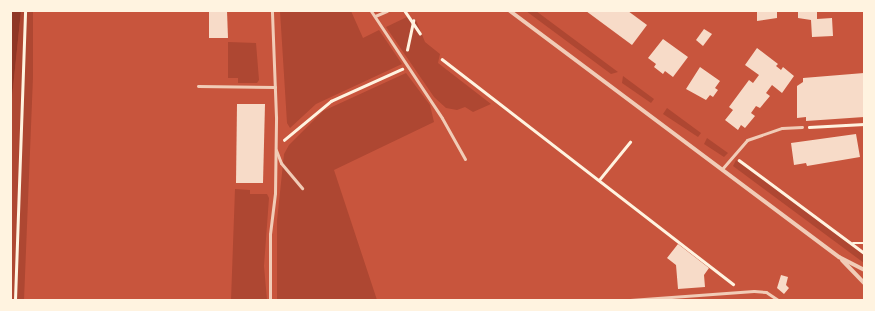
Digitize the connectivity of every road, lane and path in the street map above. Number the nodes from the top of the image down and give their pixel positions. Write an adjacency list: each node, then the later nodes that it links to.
1 (25, 11): 31 (path)
2 (272, 11): 14 (lane)
3 (371, 11): 7 (lane)
4 (388, 11): 7 (lane)
5 (405, 11): 8 (path)
6 (510, 11): 21 (street)
7 (375, 16): 11 (lane)
8 (413, 21): 9 (path); 11 (path)
9 (420, 33)
10 (442, 59): 22 (path)
11 (405, 62): 12 (lane)
12 (408, 67): 18 (path); 20 (lane)
13 (198, 86): 14 (lane)
14 (275, 87): 18 (lane)
15 (864, 124): 16 (path)
16 (802, 127): 19 (lane)
17 (630, 142): 22 (path)
18 (275, 148): 23 (lane); 32 (lane)
19 (733, 155): 21 (lane); 25 (path)
20 (465, 159)
21 (722, 169): 27 (street)
22 (599, 180): 30 (path)
23 (302, 188)
24 (864, 243): 25 (path)
25 (852, 244): 26 (path)
26 (864, 253)
27 (839, 256): 28 (street); 29 (street)
28 (864, 270)
29 (864, 283)
30 (743, 291): 33 (lane); 34 (lane)
31 (15, 300)
32 (270, 300)
33 (630, 300)
34 (778, 300)

